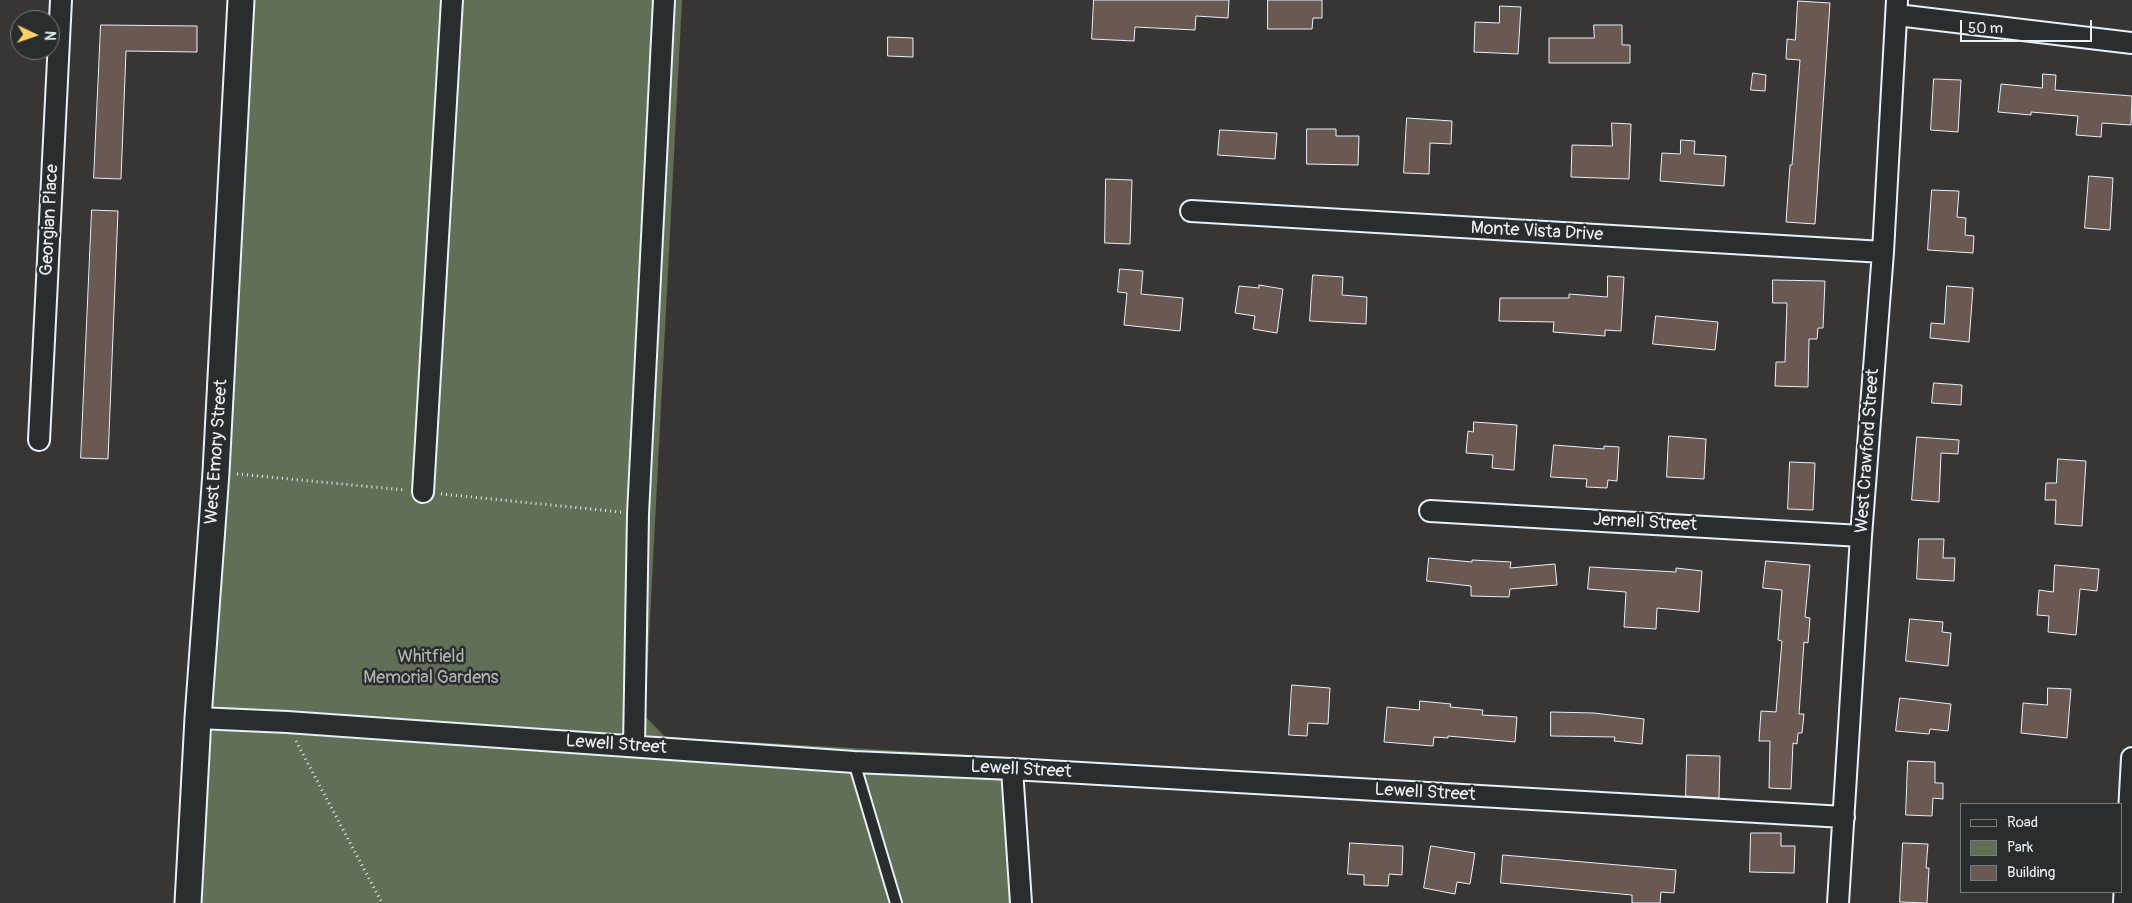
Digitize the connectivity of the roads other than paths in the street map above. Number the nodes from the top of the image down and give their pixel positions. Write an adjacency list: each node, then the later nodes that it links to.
1 (61, 0): 9 (street, Georgian Place)
2 (241, 0): 13 (street, West Emory Street)
3 (452, 0): 10 (street)
4 (664, 0): 14 (street)
5 (1897, 7): 6 (street); 8 (street, West Crawford Street)
6 (2132, 43)
7 (1191, 211): 8 (street, Monte Vista Drive)
8 (1883, 252): 12 (street, West Crawford Street)
9 (39, 440)
10 (423, 492)
11 (1430, 511): 12 (street, Jernell Street)
12 (1861, 536): 18 (street, West Crawford Street)
13 (198, 718): 14 (street, Lewell Street); 19 (street, West Emory Street)
14 (634, 746): 16 (street, Lewell Street)
15 (2132, 758): 23 (street)
16 (854, 762): 17 (street, Lewell Street); 20 (lane)
17 (1012, 769): 18 (street, Lewell Street); 21 (street)
18 (1844, 817): 22 (street, West Crawford Street)
19 (188, 903)
20 (896, 903)
21 (1021, 903)
22 (1838, 903)
23 (2124, 903)

